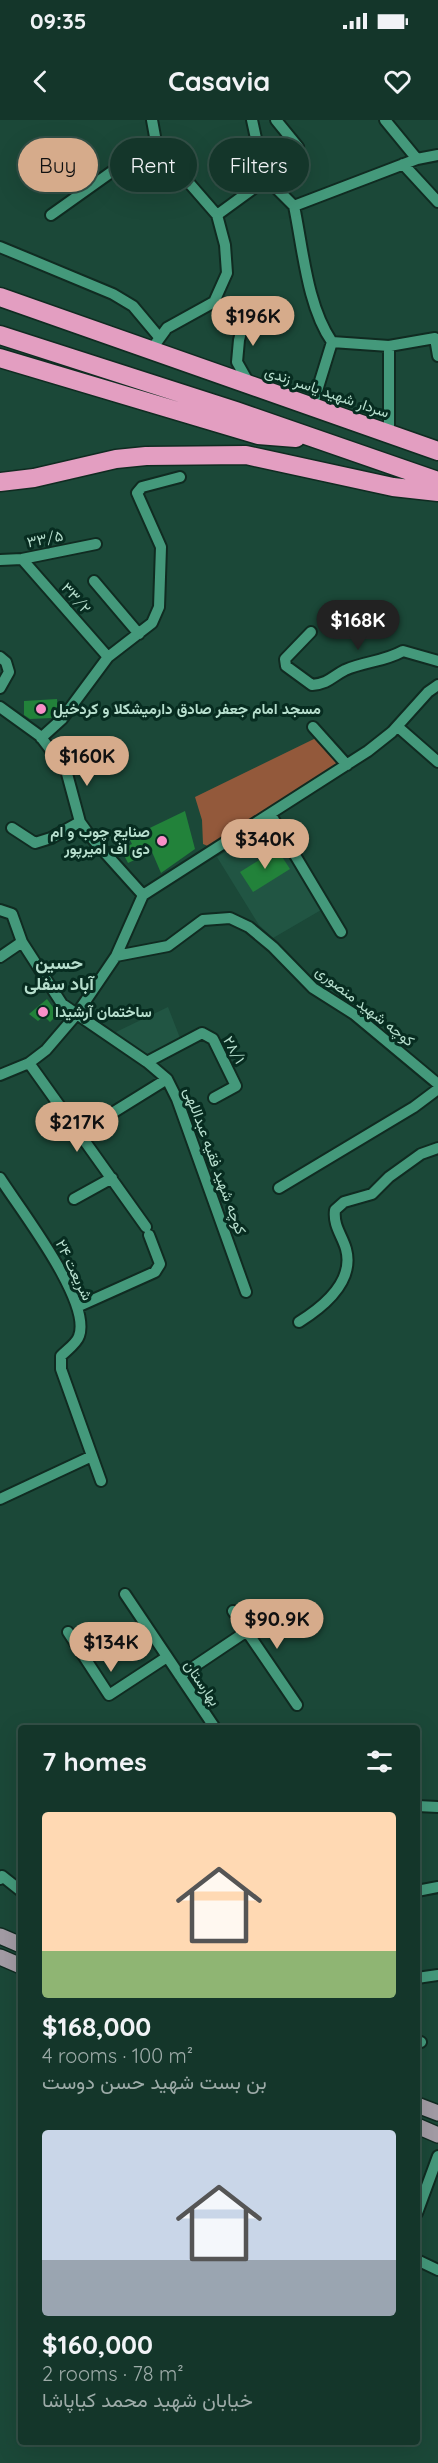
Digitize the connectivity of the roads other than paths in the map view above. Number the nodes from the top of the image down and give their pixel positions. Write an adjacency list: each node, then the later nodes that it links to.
1 (152, 120): 5 (street)
2 (252, 120): 6 (street)
3 (276, 120): 7 (street)
4 (385, 120): 9 (street)
5 (155, 138)
6 (257, 138)
7 (291, 138)
8 (438, 155): 9 (street)
9 (417, 159): 10 (street)
10 (403, 164): 15 (street); 16 (street)
11 (110, 173): 17 (street)
12 (197, 192): 18 (street)
13 (253, 192): 18 (street)
14 (279, 192): 16 (street)
15 (438, 202)
16 (294, 206): 23 (street)
17 (51, 215)
18 (217, 215): 24 (street)
19 (0, 247): 24 (street)
20 (0, 297): 24 (highway, سردار شهید یاسر زندی)
21 (247, 309): 28 (street)
22 (0, 335): 31 (highway)
23 (332, 342): 25 (street); 29 (street)
24 (155, 343): 28 (highway, سردار شهید یاسر زندی)
25 (389, 346): 26 (street); 30 (street)
26 (438, 356)
27 (0, 358): 31 (highway)
28 (250, 385): 29 (highway, سردار شهید یاسر زندی)
29 (312, 408): 30 (highway, سردار شهید یاسر زندی)
30 (389, 432): 32 (highway, سردار شهید یاسر زندی)
31 (321, 440): 35 (highway)
32 (438, 451)
33 (180, 477): 42 (street)
34 (0, 482): 36 (highway)
35 (438, 482)
36 (438, 492)
37 (96, 544): 38 (street, ۳۳/۵)
38 (22, 559): 39 (street, ۳۳/۵); 44 (street, ۳۳/۲)
39 (0, 560)
40 (94, 581): 42 (street)
41 (311, 632): 45 (street)
42 (139, 634): 44 (street)
43 (0, 657): 47 (street)
44 (108, 657): 51 (street)
45 (438, 661)
46 (438, 685): 50 (street)
47 (0, 688)
48 (0, 707): 51 (street)
49 (313, 727): 53 (street)
50 (398, 727): 52 (street); 53 (street)
51 (41, 738): 55 (street)
52 (438, 762)
53 (347, 765): 54 (street)
54 (271, 815): 57 (street); 59 (street)
55 (80, 822): 56 (street); 57 (street)
56 (12, 828)
57 (143, 896): 61 (street)
58 (0, 910): 60 (street, کوچه شهید فقیه عبداللهی)
59 (340, 932)
60 (22, 942): 62 (street); 63 (street, کوچه شهید فقیه عبداللهی)
61 (116, 956): 63 (street); 68 (street, کوچه شهید منصوری)
62 (0, 957)
63 (76, 1015): 64 (street, کوچه شهید فقیه عبداللهی); 65 (street)
64 (147, 1062): 67 (street, کوچه شهید فقیه عبداللهی); 70 (street, ۲۸/۱)
65 (29, 1063): 66 (street); 71 (street)
66 (0, 1075)
67 (167, 1079): 71 (street); 77 (street, کوچه شهید فقیه عبداللهی)
68 (438, 1084)
69 (438, 1089): 75 (street)
70 (214, 1098)
71 (80, 1133): 73 (street)
72 (438, 1148): 79 (street)
73 (112, 1178): 76 (street); 78 (street)
74 (2, 1186): 78 (street, شریعت ۲۴)
75 (279, 1188)
76 (74, 1199)
77 (246, 1292)
78 (77, 1307): 80 (street, شریعت ۲۴)
79 (299, 1322)
80 (92, 1456): 81 (street, شریعت ۲۴); 82 (street)
81 (101, 1481)
82 (0, 1499)
83 (125, 1594): 87 (street, بهارستان)
84 (233, 1611): 85 (street)
85 (247, 1630): 88 (street); 89 (street)
86 (68, 1632): 87 (street)
87 (167, 1657): 88 (street, بهارستان)
88 (180, 1676): 90 (street, بهارستان)
89 (297, 1705)
90 (213, 1725)
91 (420, 1806): 92 (street)
92 (438, 1808)
93 (0, 1879): 95 (street)
94 (438, 1887): 96 (street)
95 (18, 1889)
96 (420, 1891)
97 (0, 1936): 98 (main road)
98 (18, 1944)
99 (0, 1957): 100 (main road)
100 (18, 1964)
101 (438, 1975): 102 (street)
102 (420, 1978)
103 (420, 2105): 104 (main road)
104 (438, 2113)
105 (420, 2127): 106 (main road)
106 (438, 2135)
107 (438, 2156): 108 (street)
108 (420, 2205)
109 (420, 2261): 110 (street)
110 (438, 2270)

